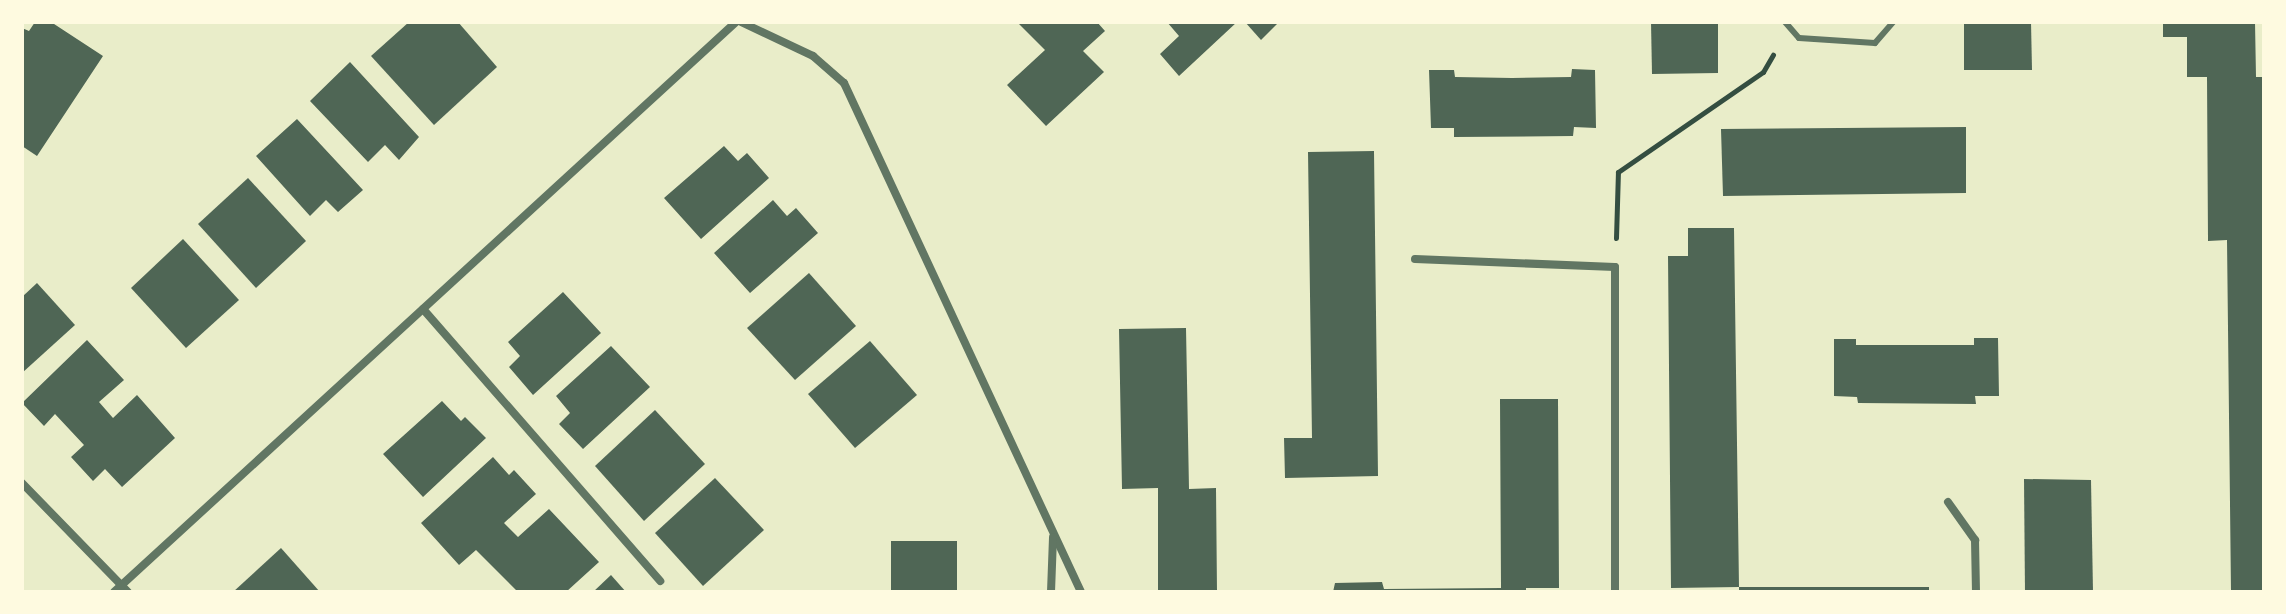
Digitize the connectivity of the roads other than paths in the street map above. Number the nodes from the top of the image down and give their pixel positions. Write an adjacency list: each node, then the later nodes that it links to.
1 (738, 22): 5 (street); 8 (street)
2 (1893, 22): 3 (lane)
3 (1787, 24)
4 (1415, 259): 14 (street)
5 (423, 309): 9 (street); 10 (street)
6 (22, 483): 10 (street)
7 (1948, 502): 15 (street)
8 (1053, 534): 12 (street); 13 (street)
9 (660, 581)
10 (125, 588): 11 (street)
11 (114, 592)
12 (1051, 592)
13 (1081, 592)
14 (1615, 592)
15 (1976, 592)

